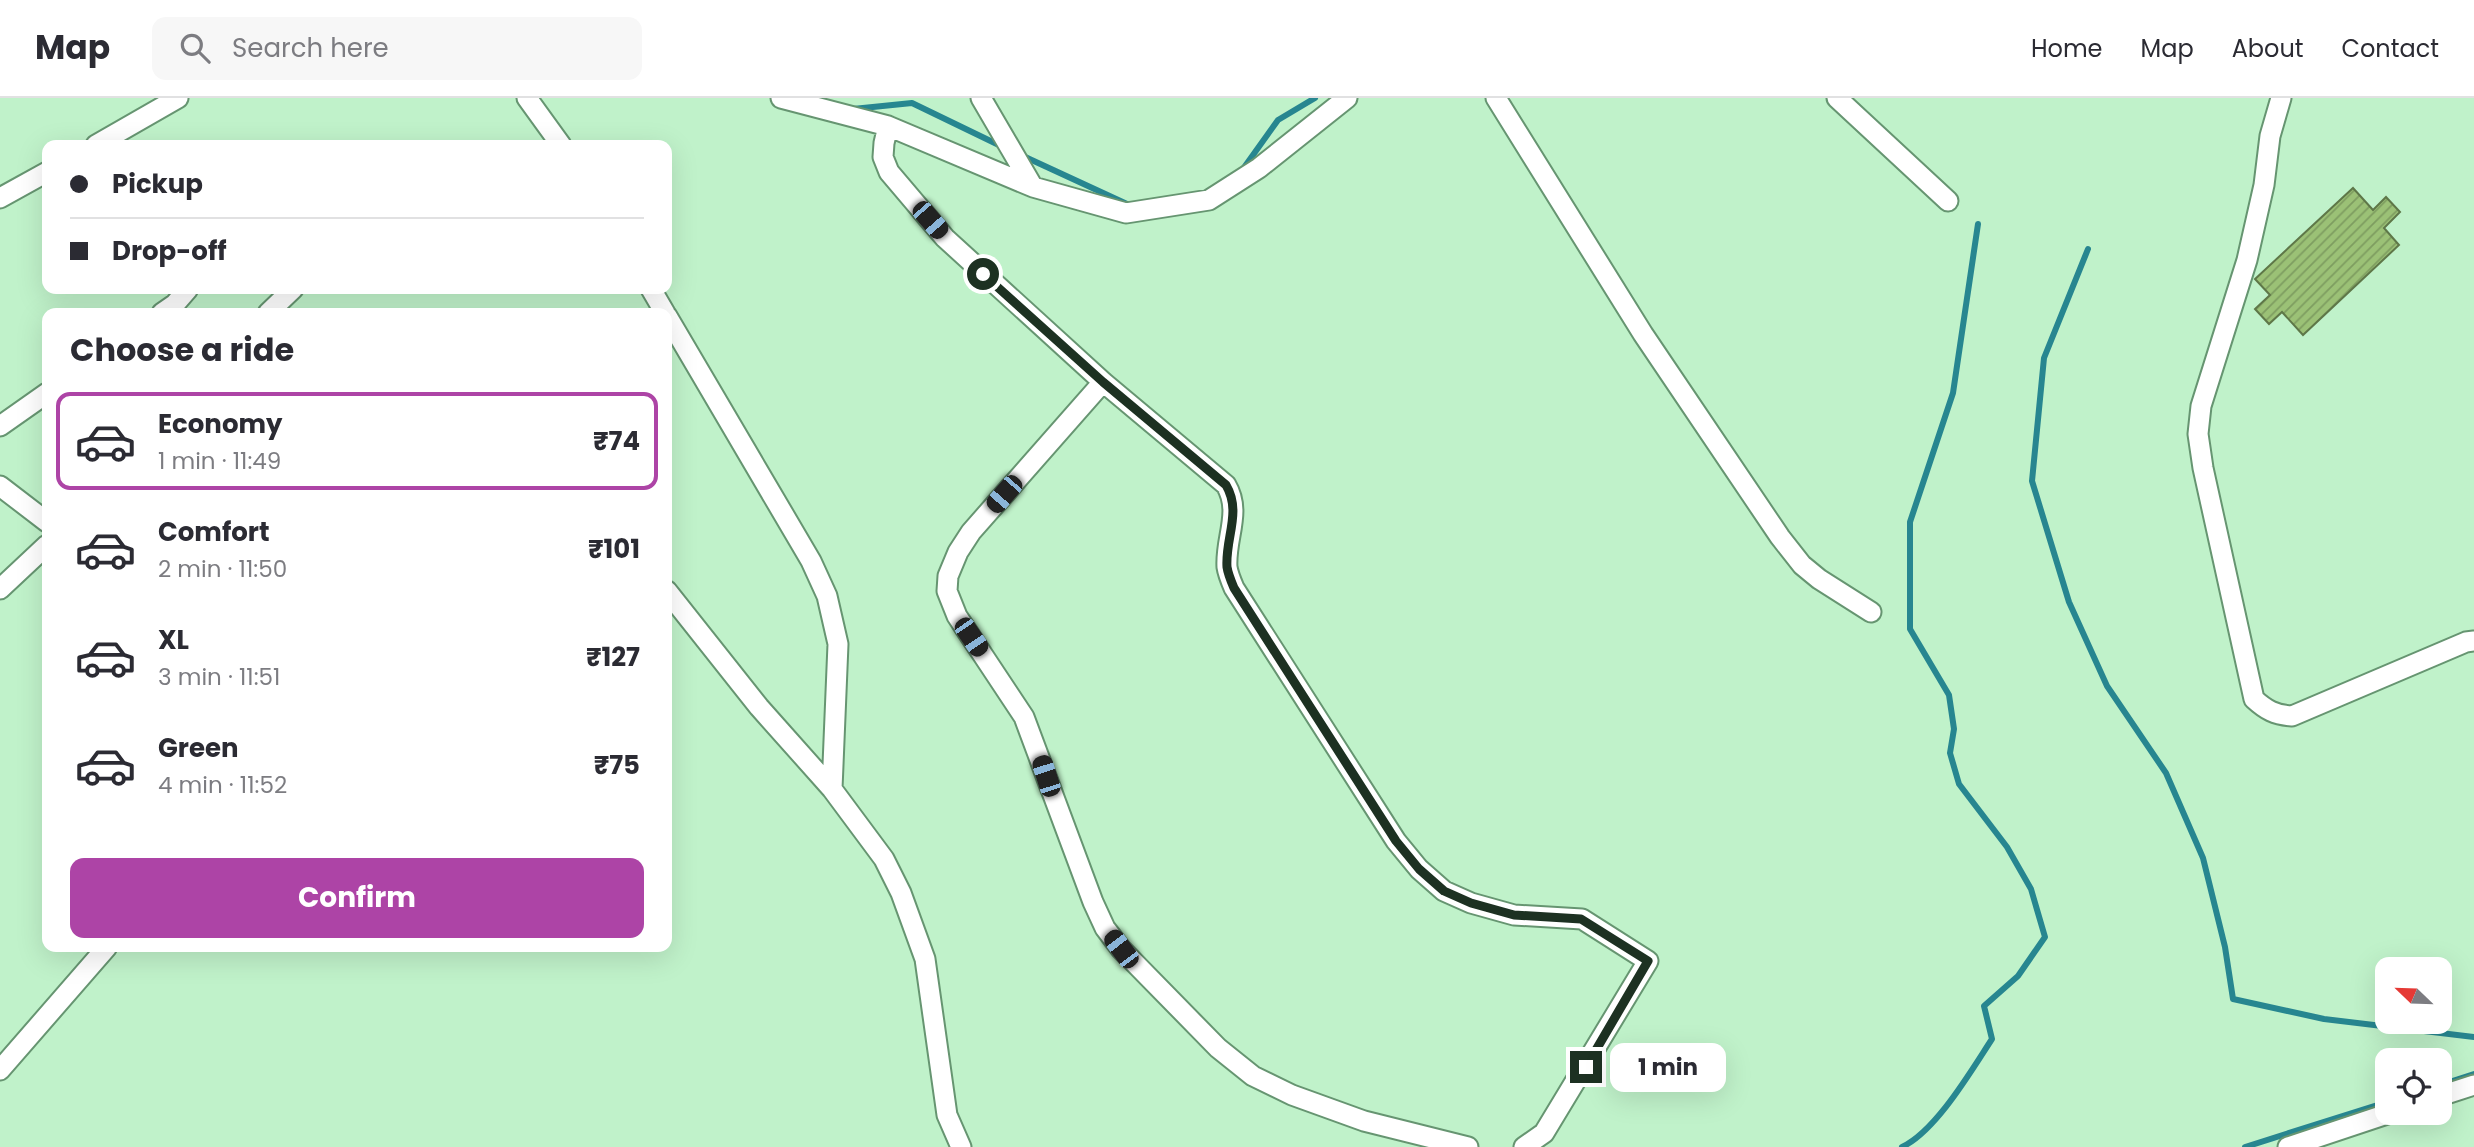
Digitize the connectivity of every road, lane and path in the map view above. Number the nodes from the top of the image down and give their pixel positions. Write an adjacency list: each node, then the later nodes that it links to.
1 (178, 98): 10 (street)
2 (527, 98): 11 (street)
3 (781, 98): 9 (street)
4 (981, 98): 13 (street)
5 (1347, 98): 13 (street)
6 (1496, 98): 29 (street)
7 (1837, 98): 15 (street)
8 (2281, 98): 30 (street)
9 (888, 126): 13 (street); 21 (street)
10 (107, 140)
11 (557, 140)
12 (42, 175): 14 (street)
13 (1033, 187)
14 (0, 198)
15 (1948, 201)
16 (184, 294): 18 (street)
17 (288, 294): 19 (street)
18 (169, 308)
19 (273, 308)
20 (672, 325): 31 (street)
21 (1103, 382): 38 (street); 39 (street)
22 (42, 397): 23 (street)
23 (0, 426)
24 (0, 486): 25 (street)
25 (42, 518)
26 (42, 550): 27 (street)
27 (0, 589)
28 (672, 597): 31 (street)
29 (1871, 612)
30 (2474, 641)
31 (832, 789): 37 (street)
32 (103, 952): 33 (street)
33 (0, 1070)
34 (2474, 1085): 35 (street)
35 (2452, 1092)
36 (2375, 1118): 40 (street)
37 (961, 1147)
38 (1468, 1147)
39 (1524, 1147)
40 (2288, 1147)

